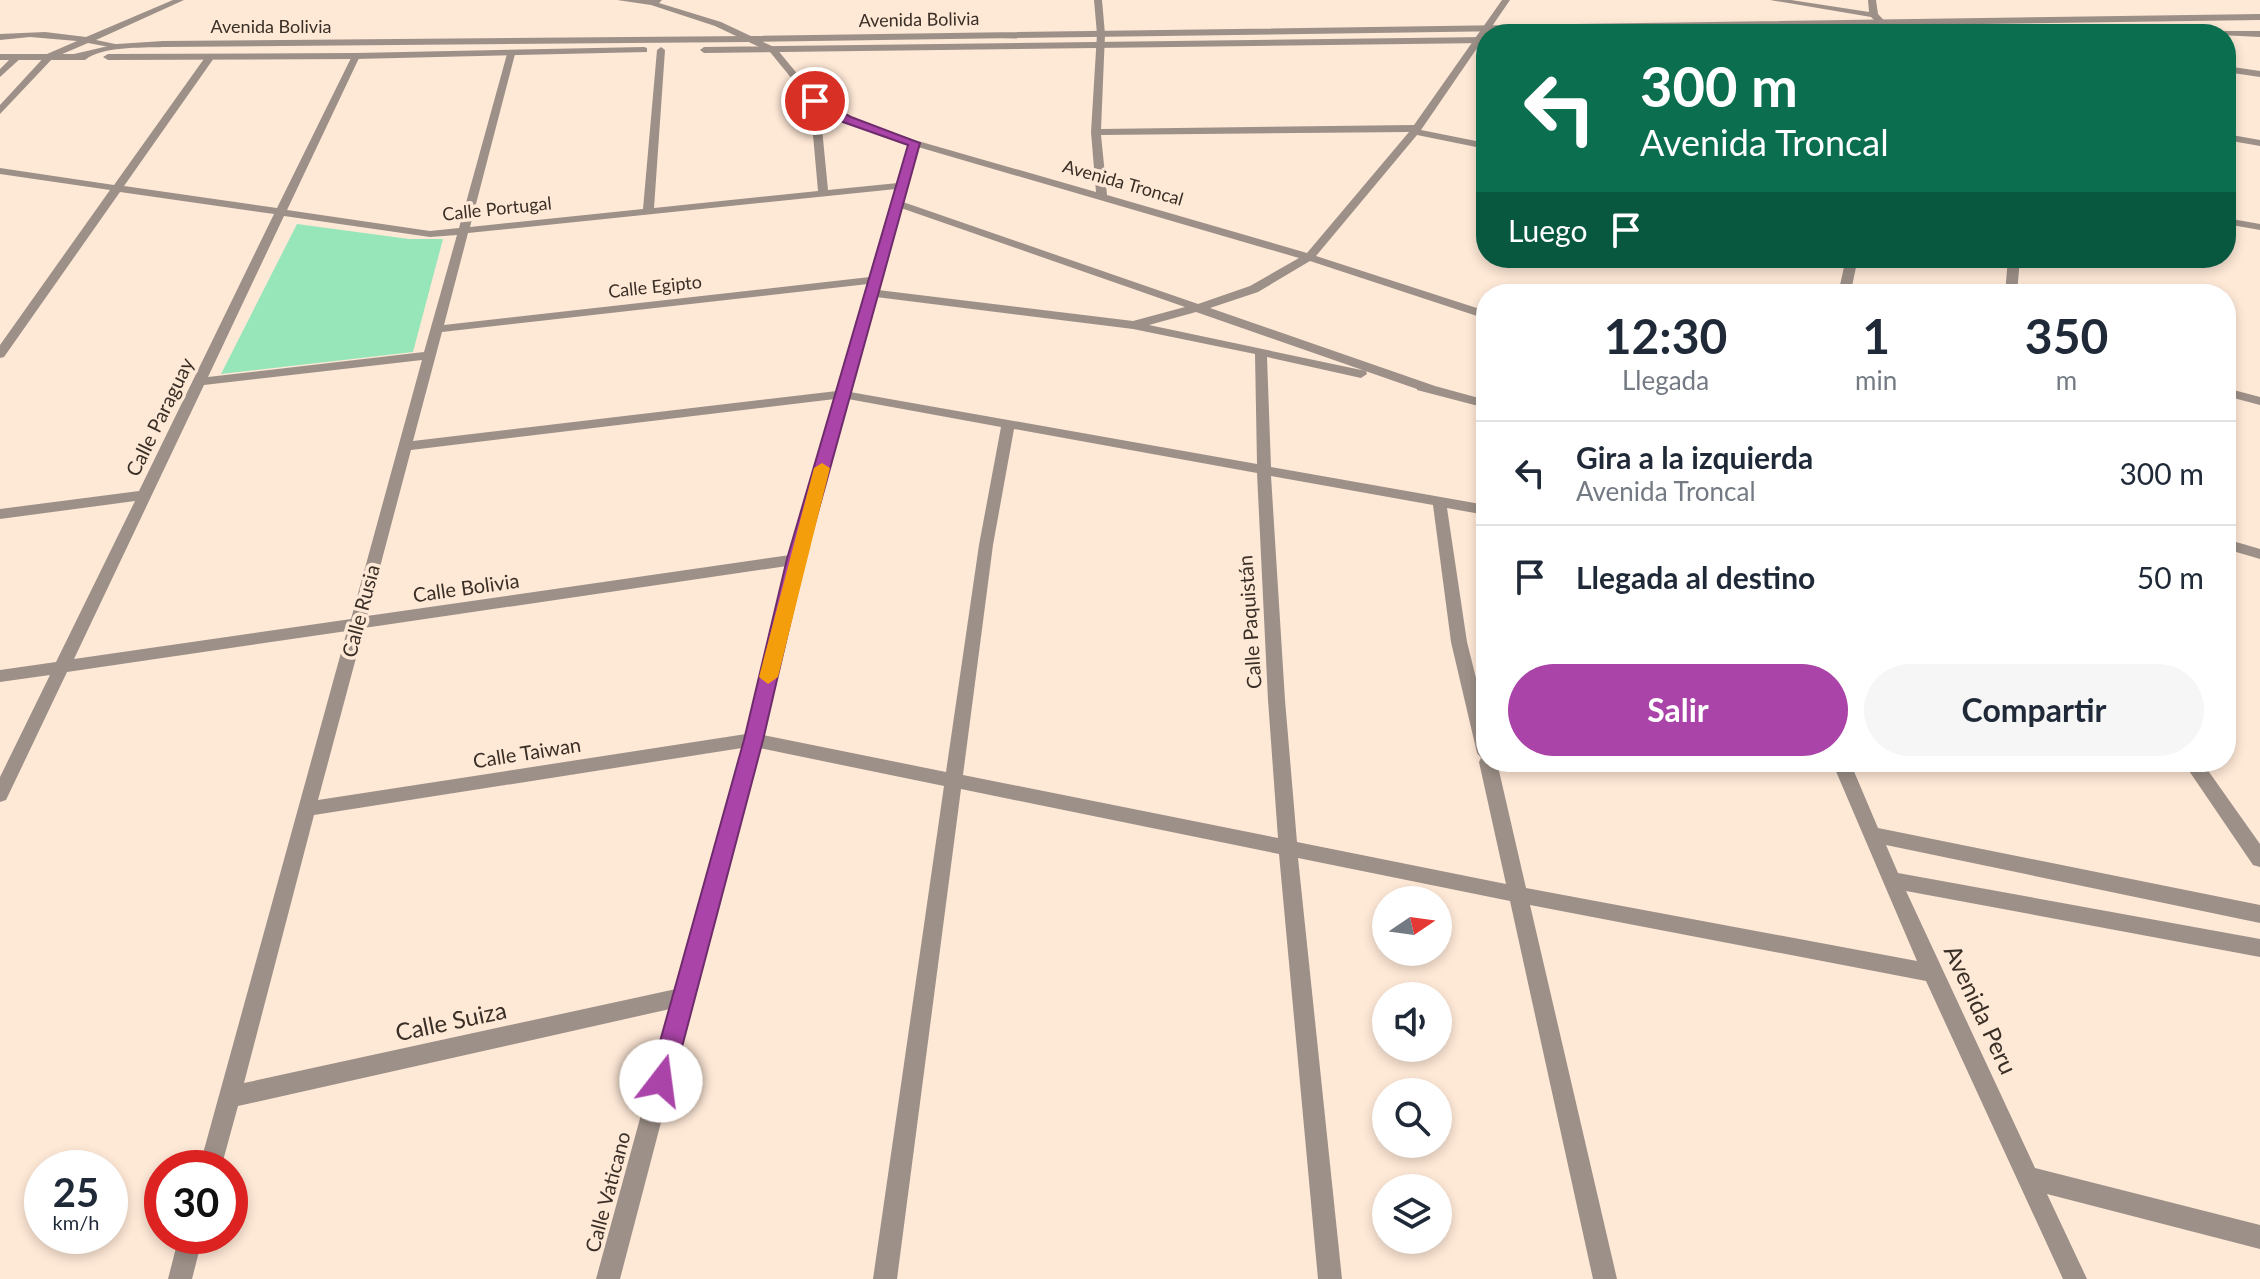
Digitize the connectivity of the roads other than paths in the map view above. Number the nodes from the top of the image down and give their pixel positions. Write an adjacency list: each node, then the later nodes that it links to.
1 (180, 0): 19 (street)
2 (621, 0): 7 (street)
3 (1098, 0): 18 (street)
4 (1506, 0): 11 (street)
5 (1774, 0): 8 (street)
6 (1872, 0): 8 (street)
7 (655, 2): 17 (street)
8 (1874, 15): 10 (street)
9 (2260, 17): 10 (street, Avenida Bolivia)
10 (1882, 23): 12 (street, Avenida Bolivia)
11 (1490, 24)
12 (1751, 24)
13 (1476, 26): 18 (street, Avenida Bolivia)
14 (2236, 34): 15 (street)
15 (2260, 34)
16 (0, 37): 19 (street)
17 (749, 39): 18 (street, Avenida Bolivia); 21 (street, Avenida Bolivia); 24 (street)
18 (1101, 39): 20 (street, Avenida Bolivia); 24 (street, Avenida Bolivia); 38 (street)
19 (88, 40): 21 (street); 26 (street)
20 (1476, 40)
21 (117, 47): 30 (street, Avenida Bolivia)
22 (1476, 48): 37 (street)
23 (661, 50): 24 (street, Avenida Bolivia); 25 (street, Avenida Bolivia); 49 (street)
24 (773, 50): 35 (street, Avenida Troncal)
25 (511, 54): 27 (street, Avenida Bolivia); 53 (street, Calle Rusia)
26 (50, 56): 29 (street); 30 (street); 36 (street)
27 (356, 56): 31 (street, Avenida Bolivia); 50 (street, Calle Paraguay)
28 (0, 57): 29 (street)
29 (17, 57): 33 (street)
30 (74, 57): 31 (street, Avenida Bolivia)
31 (209, 58): 45 (street)
32 (2236, 70): 34 (street)
33 (0, 74)
34 (2260, 74)
35 (815, 101): 40 (street, Avenida Troncal); 46 (street)
36 (0, 111)
37 (1415, 129): 38 (street); 42 (street); 54 (street)
38 (1096, 132): 47 (street)
39 (2236, 139): 41 (street)
40 (914, 143): 44 (street, Calle Vaticano); 47 (street, Avenida Troncal)
41 (2260, 143)
42 (1476, 144)
43 (0, 171): 45 (street, Calle Portugal)
44 (904, 185): 46 (street, Calle Portugal); 48 (street, Calle Vaticano)
45 (117, 188): 50 (street, Calle Portugal); 61 (street)
46 (823, 191): 49 (street, Calle Portugal)
47 (1102, 199): 54 (street, Avenida Troncal)
48 (899, 204): 55 (street, Calle Vaticano); 56 (street)
49 (648, 211): 53 (street, Calle Portugal)
50 (280, 213): 53 (street, Calle Portugal); 63 (street, Calle Paraguay)
51 (2236, 223): 52 (street)
52 (2260, 227)
53 (465, 231): 59 (street, Calle Rusia)
54 (1309, 257): 56 (street); 57 (street, Avenida Troncal)
55 (875, 286): 58 (street); 59 (street, Calle Egipto); 65 (street, Calle Vaticano)
56 (1197, 308): 58 (street); 64 (street)
57 (1476, 312)
58 (1133, 325): 60 (street)
59 (438, 329): 62 (street, Calle Rusia)
60 (1261, 352): 64 (street); 71 (street, Calle Paquistán)
61 (0, 354)
62 (431, 355): 63 (street); 70 (street, Calle Rusia)
63 (199, 382): 72 (street, Calle Paraguay)
64 (1430, 389): 67 (street)
65 (842, 394): 69 (street); 70 (street); 78 (street, Calle Vaticano)
66 (2236, 395): 68 (street)
67 (1476, 401)
68 (2260, 401)
69 (1008, 424): 71 (street); 87 (street)
70 (406, 446): 79 (street, Calle Rusia)
71 (1262, 471): 73 (street); 91 (street, Calle Paquistán)
72 (144, 495): 75 (street); 80 (street, Calle Paraguay)
73 (1439, 500): 74 (street); 82 (street)
74 (1476, 508)
75 (0, 514)
76 (2236, 547): 77 (street)
77 (2260, 554)
78 (796, 559): 79 (street, Calle Bolivia); 83 (street, Calle Vaticano)
79 (357, 624): 80 (street, Calle Bolivia); 89 (street, Calle Rusia)
80 (62, 667): 81 (street, Calle Bolivia); 88 (street, Calle Paraguay)
81 (0, 676)
82 (1476, 712)
83 (753, 740): 87 (street); 89 (street, Calle Taiwan); 98 (street, Calle Vaticano)
84 (1490, 772): 94 (street)
85 (1845, 772): 90 (street, Avenida Peru)
86 (2199, 772): 92 (street)
87 (953, 780): 91 (street); 106 (street)
88 (0, 795)
89 (307, 809): 99 (street, Calle Rusia)
90 (1872, 834): 93 (street, Avenida Peru); 95 (street)
91 (1286, 845): 94 (street); 107 (street, Calle Paquistán)
92 (2260, 859)
93 (1893, 880): 96 (street); 97 (street, Avenida Peru)
94 (1520, 895): 97 (street); 108 (street)
95 (2260, 914)
96 (2260, 948)
97 (1932, 973): 101 (street, Avenida Peru)
98 (684, 997): 99 (street, Calle Suiza); 105 (street, Calle Vaticano)
99 (229, 1097): 100 (street, Calle Rusia)
100 (215, 1150)
101 (2030, 1178): 102 (street); 109 (street, Avenida Peru)
102 (2260, 1237)
103 (186, 1254): 104 (street)
104 (180, 1279)
105 (608, 1279)
106 (885, 1279)
107 (1330, 1279)
108 (1605, 1279)
109 (2075, 1279)

